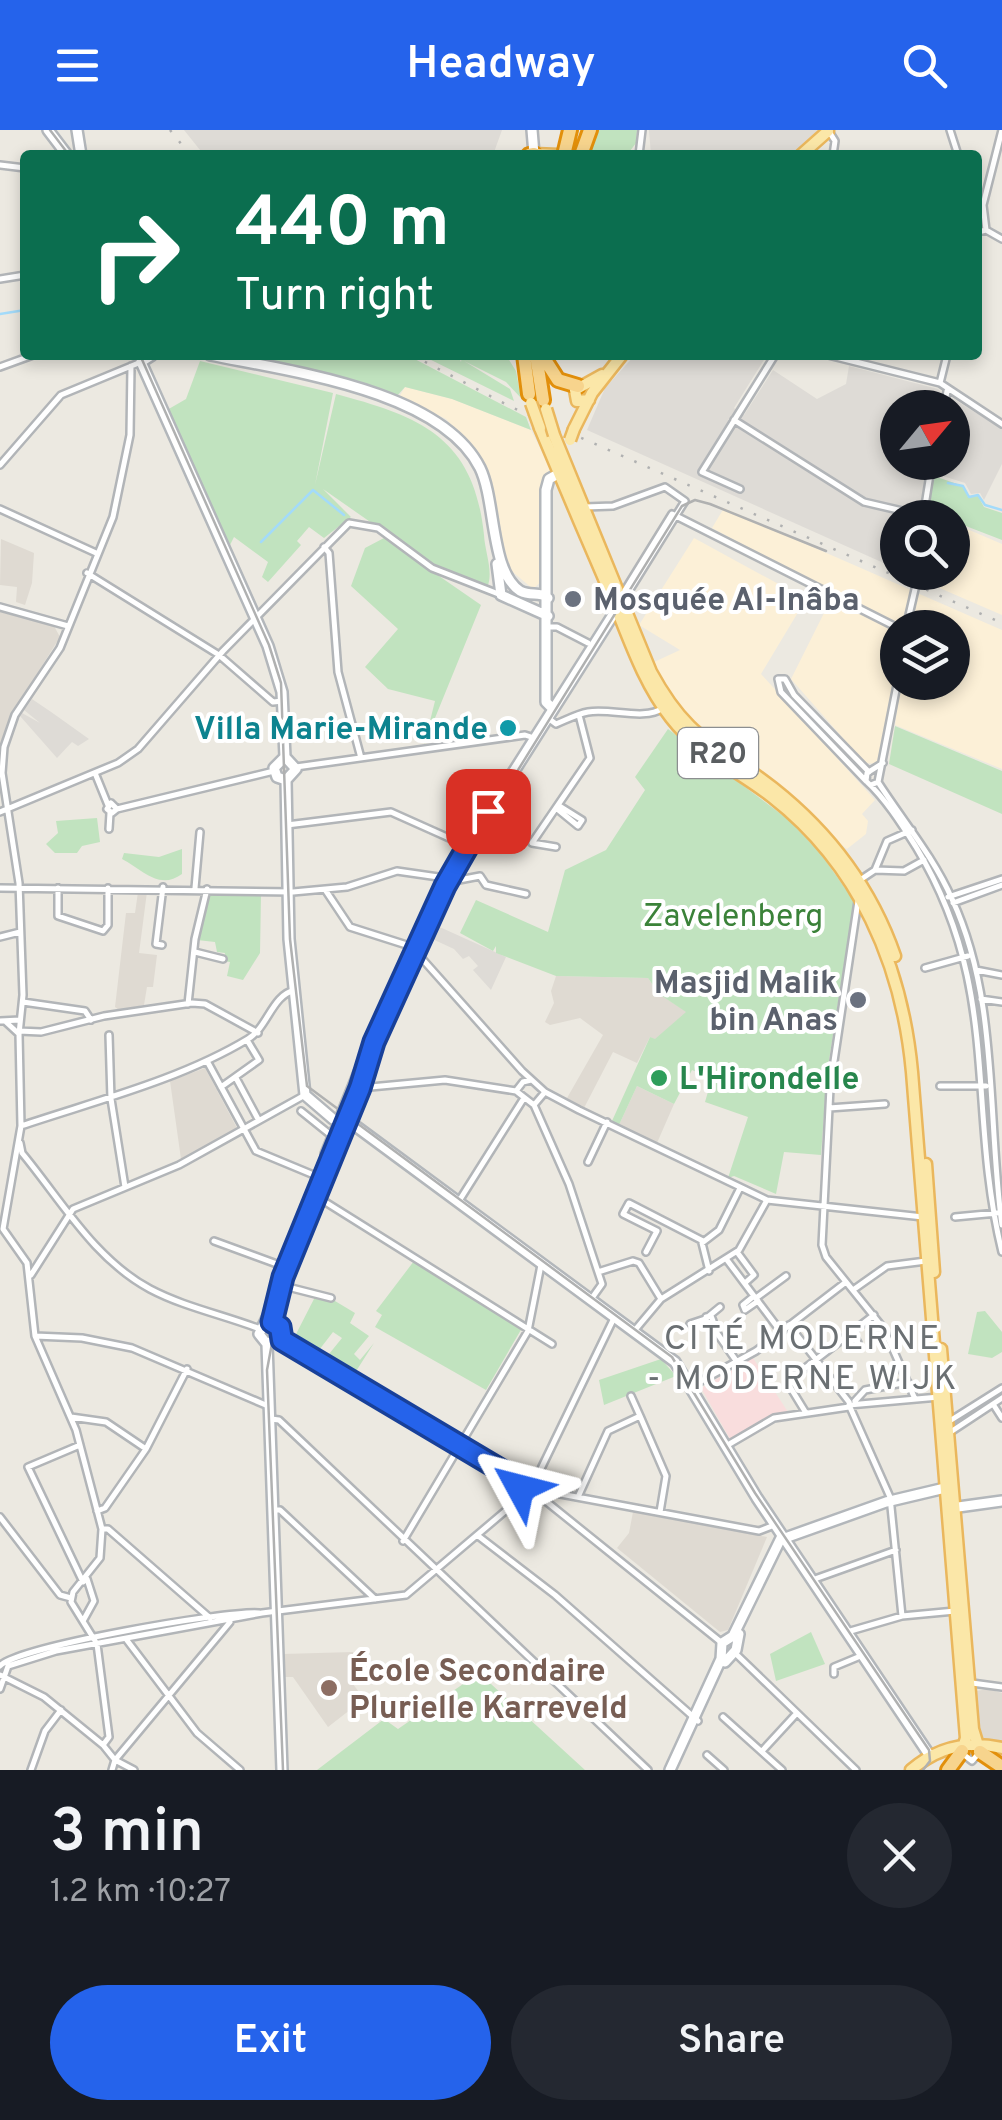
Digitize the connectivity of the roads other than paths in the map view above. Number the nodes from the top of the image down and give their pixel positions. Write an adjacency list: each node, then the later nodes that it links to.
1 (48, 130): 4 (main road)
2 (828, 130): 5 (main road); 6 (main road)
3 (1002, 130): 7 (street)
4 (64, 150)
5 (806, 150)
6 (813, 150)
7 (982, 198)
8 (982, 213): 9 (street)
9 (986, 230): 10 (street); 11 (street)
10 (982, 231)
11 (1002, 239)
12 (143, 360): 21 (main road)
13 (231, 360): 36 (main road)
14 (539, 360): 25 (highway)
15 (542, 360): 24 (highway)
16 (618, 360): 24 (main road)
17 (772, 360): 27 (street)
18 (848, 360): 22 (street)
19 (945, 360): 22 (street)
20 (524, 362): 25 (highway)
21 (136, 364): 30 (street); 39 (street); 48 (main road)
22 (940, 383): 23 (street)
23 (947, 390)
24 (586, 391): 29 (main road)
25 (537, 402): 29 (main road, bridge); 31 (main road, bridge)
26 (970, 404): 28 (street)
27 (734, 420): 32 (street); 33 (street)
28 (1002, 424)
29 (563, 460): 31 (main road); 34 (main road, R20)
30 (0, 464)
31 (558, 474): 44 (main road); 45 (main road, R20)
32 (740, 489)
33 (880, 506)
34 (584, 508): 37 (street); 45 (main road, R20)
35 (0, 510): 39 (street)
36 (492, 512): 41 (main road); 42 (main road)
37 (674, 515): 45 (street); 49 (street)
38 (323, 546): 42 (street); 48 (street); 61 (street)
39 (96, 553): 40 (street)
40 (87, 573): 51 (street); 53 (street)
41 (516, 586): 42 (street); 43 (main road)
42 (500, 591): 47 (main road)
43 (535, 595): 44 (main road); 47 (main road)
44 (548, 598): 50 (main road)
45 (620, 602): 56 (main road, R20); 57 (main road); 83 (main road, R20)
46 (0, 608): 51 (street)
47 (534, 609): 50 (main road)
48 (256, 617): 53 (street); 55 (main road)
49 (880, 619)
50 (548, 622): 52 (street); 57 (main road)
51 (68, 626): 66 (street)
52 (588, 642)
53 (219, 655): 55 (street); 67 (street)
54 (894, 700): 62 (street)
55 (283, 701): 60 (main road)
56 (663, 708): 58 (street); 83 (main road, R20)
57 (550, 714): 58 (street); 59 (main road)
58 (579, 715): 70 (street)
59 (534, 738): 61 (street); 78 (main road)
60 (286, 757): 63 (main road); 64 (main road)
61 (361, 758): 63 (street)
62 (883, 763): 65 (street); 69 (street)
63 (296, 767): 68 (main road)
64 (274, 771): 68 (main road); 72 (street)
65 (872, 772): 69 (street); 69 (street); 69 (street)
66 (1, 773): 71 (street)
67 (95, 773): 71 (street); 72 (street)
68 (286, 780): 74 (main road)
69 (874, 781): 76 (street)
70 (557, 806): 70 (street); 79 (street)
71 (9, 808): 73 (street); 87 (street)
72 (113, 811): 75 (street)
73 (0, 812)
74 (287, 824): 78 (street); 93 (main road)
75 (109, 829)
76 (909, 830): 80 (street); 81 (street)
77 (200, 832): 90 (street)
78 (467, 846): 82 (main road)
79 (556, 847)
80 (926, 857): 81 (street); 96 (street)
81 (875, 870): 83 (street)
82 (450, 877): 92 (street); 94 (street); 100 (main road)
83 (854, 879): 95 (main road, R20); 153 (main road, R20)
84 (1002, 882): 96 (street)
85 (163, 887): 89 (street); 90 (street); 99 (street)
86 (0, 888): 87 (street)
87 (19, 888): 88 (street); 97 (street)
88 (58, 888): 89 (street); 89 (street)
89 (108, 888)
90 (195, 888): 91 (street)
91 (207, 889): 93 (street); 101 (street)
92 (326, 890): 93 (street); 100 (street)
93 (288, 891): 107 (main road)
94 (526, 894)
95 (858, 896): 134 (street); 153 (main road, R20)
96 (949, 900): 102 (street)
97 (20, 932): 98 (street); 109 (street)
98 (0, 936)
99 (156, 944)
100 (415, 950): 119 (main road); 122 (street)
101 (195, 952): 103 (street); 111 (street)
102 (969, 956): 104 (street); 105 (street); 124 (street)
103 (224, 959)
104 (926, 968)
105 (975, 970): 106 (street); 108 (street)
106 (1002, 975)
107 (295, 990): 116 (street); 130 (main road)
108 (981, 999): 110 (street); 124 (street)
109 (23, 1002): 112 (street); 113 (street)
110 (1002, 1002)
111 (188, 1004): 113 (street); 116 (street)
112 (20, 1020): 114 (street); 115 (street)
113 (91, 1020): 115 (street)
114 (3, 1022): 115 (street)
115 (19, 1033): 139 (street)
116 (258, 1033): 118 (street)
117 (109, 1035): 129 (street)
118 (247, 1040): 120 (street); 121 (street)
119 (374, 1042): 126 (main road); 138 (main road)
120 (207, 1061): 125 (street); 129 (street)
121 (236, 1078): 125 (street); 136 (street)
122 (531, 1080): 127 (street); 128 (street)
123 (940, 1086): 124 (street)
124 (987, 1086): 151 (street)
125 (221, 1087): 140 (street)
126 (360, 1088): 127 (street); 138 (main road)
127 (516, 1091): 131 (street)
128 (544, 1092): 133 (street); 137 (street)
129 (111, 1095): 139 (street); 145 (street)
130 (305, 1096): 136 (street); 138 (main road)
131 (524, 1098): 133 (street); 149 (street)
132 (885, 1104): 134 (street)
133 (534, 1105): 168 (street)
134 (829, 1108): 150 (street)
135 (301, 1111): 141 (street)
136 (259, 1120): 140 (street)
137 (607, 1122): 143 (street); 146 (street)
138 (346, 1123): 141 (main road); 144 (main road); 149 (main road)
139 (21, 1126): 142 (street)
140 (244, 1129): 144 (street); 145 (street)
141 (332, 1136): 144 (main road)
142 (18, 1153): 152 (street); 156 (street)
143 (588, 1162)
144 (320, 1178): 147 (main road)
145 (126, 1188): 152 (street)
146 (741, 1188): 148 (street); 158 (street)
147 (313, 1194): 166 (main road); 185 (street)
148 (767, 1200): 150 (street); 160 (street)
149 (458, 1201): 164 (main road)
150 (823, 1208): 153 (street); 170 (street)
151 (998, 1213): 154 (street); 155 (street); 161 (street)
152 (69, 1214): 165 (street); 182 (street)
153 (927, 1217): 163 (main road, R20); 200 (main road, R20)
154 (955, 1217)
155 (1002, 1226)
156 (1, 1228): 165 (street)
157 (214, 1240): 166 (street)
158 (703, 1241): 159 (street); 167 (street)
159 (646, 1252)
160 (737, 1252): 162 (street); 172 (street)
161 (1002, 1252)
162 (727, 1260): 167 (street); 172 (street)
163 (927, 1261): 173 (street); 200 (main road, R20)
164 (543, 1262): 175 (main road); 185 (street)
165 (31, 1264): 189 (street)
166 (286, 1268): 171 (main road)
167 (709, 1270): 177 (street)
168 (598, 1272): 175 (street); 177 (street)
169 (786, 1276): 176 (street)
170 (846, 1282): 173 (street); 184 (street)
171 (278, 1284): 174 (street); 182 (main road)
172 (745, 1284): 176 (street)
173 (853, 1290): 180 (street)
174 (331, 1298)
175 (592, 1298): 179 (main road)
176 (756, 1298): 187 (street)
177 (660, 1300): 186 (street)
178 (720, 1307): 181 (street)
179 (616, 1315): 186 (main road); 218 (street)
180 (874, 1315): 188 (street); 196 (street)
181 (708, 1319): 183 (street); 194 (street)
182 (267, 1324): 191 (main road); 191 (main road)
183 (690, 1324)
184 (790, 1326): 187 (street); 193 (street)
185 (529, 1328): 192 (street); 214 (street)
186 (636, 1330): 197 (main road)
187 (781, 1332): 194 (street)
188 (852, 1332): 190 (street); 190 (street)
189 (34, 1336): 195 (street); 209 (street)
190 (846, 1337): 193 (street)
191 (273, 1342): 205 (main road); 214 (street)
192 (552, 1344)
193 (816, 1360): 206 (street); 207 (street)
194 (736, 1362): 197 (street)
195 (187, 1369): 205 (street); 216 (street)
196 (908, 1382): 203 (street); 206 (street)
197 (692, 1386): 215 (main road)
198 (1002, 1388): 201 (street)
199 (631, 1396): 208 (street)
200 (942, 1396): 203 (street); 212 (main road, R20)
201 (988, 1397): 204 (street); 212 (street)
202 (1002, 1398): 204 (street)
203 (915, 1399): 206 (street)
204 (993, 1404): 210 (street); 212 (street)
205 (268, 1406): 211 (main road)
206 (853, 1406): 207 (street); 225 (street)
207 (806, 1413): 215 (street)
208 (640, 1416): 224 (street); 231 (street)
209 (72, 1417): 213 (street); 216 (street)
210 (1002, 1418)
211 (268, 1419): 229 (main road); 238 (street)
212 (944, 1428): 220 (main road, R20); 228 (main road, R20)
213 (80, 1446): 230 (street); 243 (street)
214 (460, 1446): 219 (street); 238 (street)
215 (726, 1446): 217 (main road)
216 (146, 1449): 230 (street)
217 (745, 1479): 233 (main road); 239 (main road)
218 (536, 1480): 219 (street); 221 (street)
219 (521, 1482): 223 (street)
220 (945, 1488): 225 (main road); 228 (main road, R20)
221 (538, 1492): 222 (street); 223 (street); 227 (street)
222 (552, 1492): 224 (street); 227 (street)
223 (523, 1496): 235 (street)
224 (578, 1497): 231 (street)
225 (890, 1501): 239 (main road); 240 (street)
226 (1002, 1501): 228 (main road)
227 (549, 1502): 256 (street)
228 (951, 1508): 247 (main road, R20); 261 (main road, R20)
229 (272, 1510): 245 (street); 246 (main road)
230 (97, 1511): 234 (street)
231 (660, 1512): 233 (street)
232 (0, 1517): 244 (street)
233 (772, 1526): 239 (main road)
234 (102, 1529): 236 (street); 237 (street)
235 (477, 1535): 241 (street); 268 (street)
236 (117, 1537): 237 (street); 250 (street)
237 (104, 1540): 243 (street)
238 (403, 1541): 241 (street)
239 (785, 1541): 242 (main road); 256 (main road)
240 (896, 1550): 242 (street); 249 (street)
241 (434, 1571): 245 (street); 282 (street)
242 (812, 1580): 253 (main road)
243 (85, 1581): 244 (street); 251 (street)
244 (71, 1598): 251 (street)
245 (375, 1599): 246 (street)
246 (276, 1608): 248 (street); 281 (main road)
247 (956, 1612): 249 (street); 270 (main road, R20)
248 (262, 1613): 250 (street); 252 (street)
249 (902, 1616): 253 (street)
250 (210, 1619): 255 (street)
251 (82, 1622): 255 (street)
252 (230, 1622): 254 (street); 264 (street)
253 (847, 1632): 257 (main road)
254 (126, 1639): 255 (street); 264 (street)
255 (95, 1641): 258 (street); 260 (street); 269 (street)
256 (729, 1648): 266 (street); 268 (main road)
257 (863, 1655): 259 (street); 274 (main road)
258 (0, 1666)
259 (834, 1674)
260 (2, 1676): 263 (street); 265 (street)
261 (969, 1684): 262 (street); 270 (main road, R20)
262 (1002, 1687)
263 (0, 1689)
264 (170, 1699): 275 (street); 280 (street)
265 (61, 1710): 269 (street); 277 (street)
266 (797, 1714): 272 (street); 286 (street)
267 (723, 1717): 272 (street)
268 (696, 1720): 283 (main road)
269 (103, 1744): 275 (street)
270 (971, 1748): 271 (main road); 274 (main road); 276 (highway); 288 (highway)
271 (1002, 1748)
272 (762, 1751): 285 (street)
273 (707, 1756): 284 (street)
274 (930, 1756): 287 (main road)
275 (115, 1760): 278 (street); 279 (street)
276 (1002, 1767)
277 (31, 1770)
278 (112, 1770)
279 (134, 1770)
280 (240, 1770)
281 (282, 1770)
282 (648, 1770)
283 (673, 1770)
284 (724, 1770)
285 (782, 1770)
286 (856, 1770)
287 (911, 1770)
288 (948, 1770)

